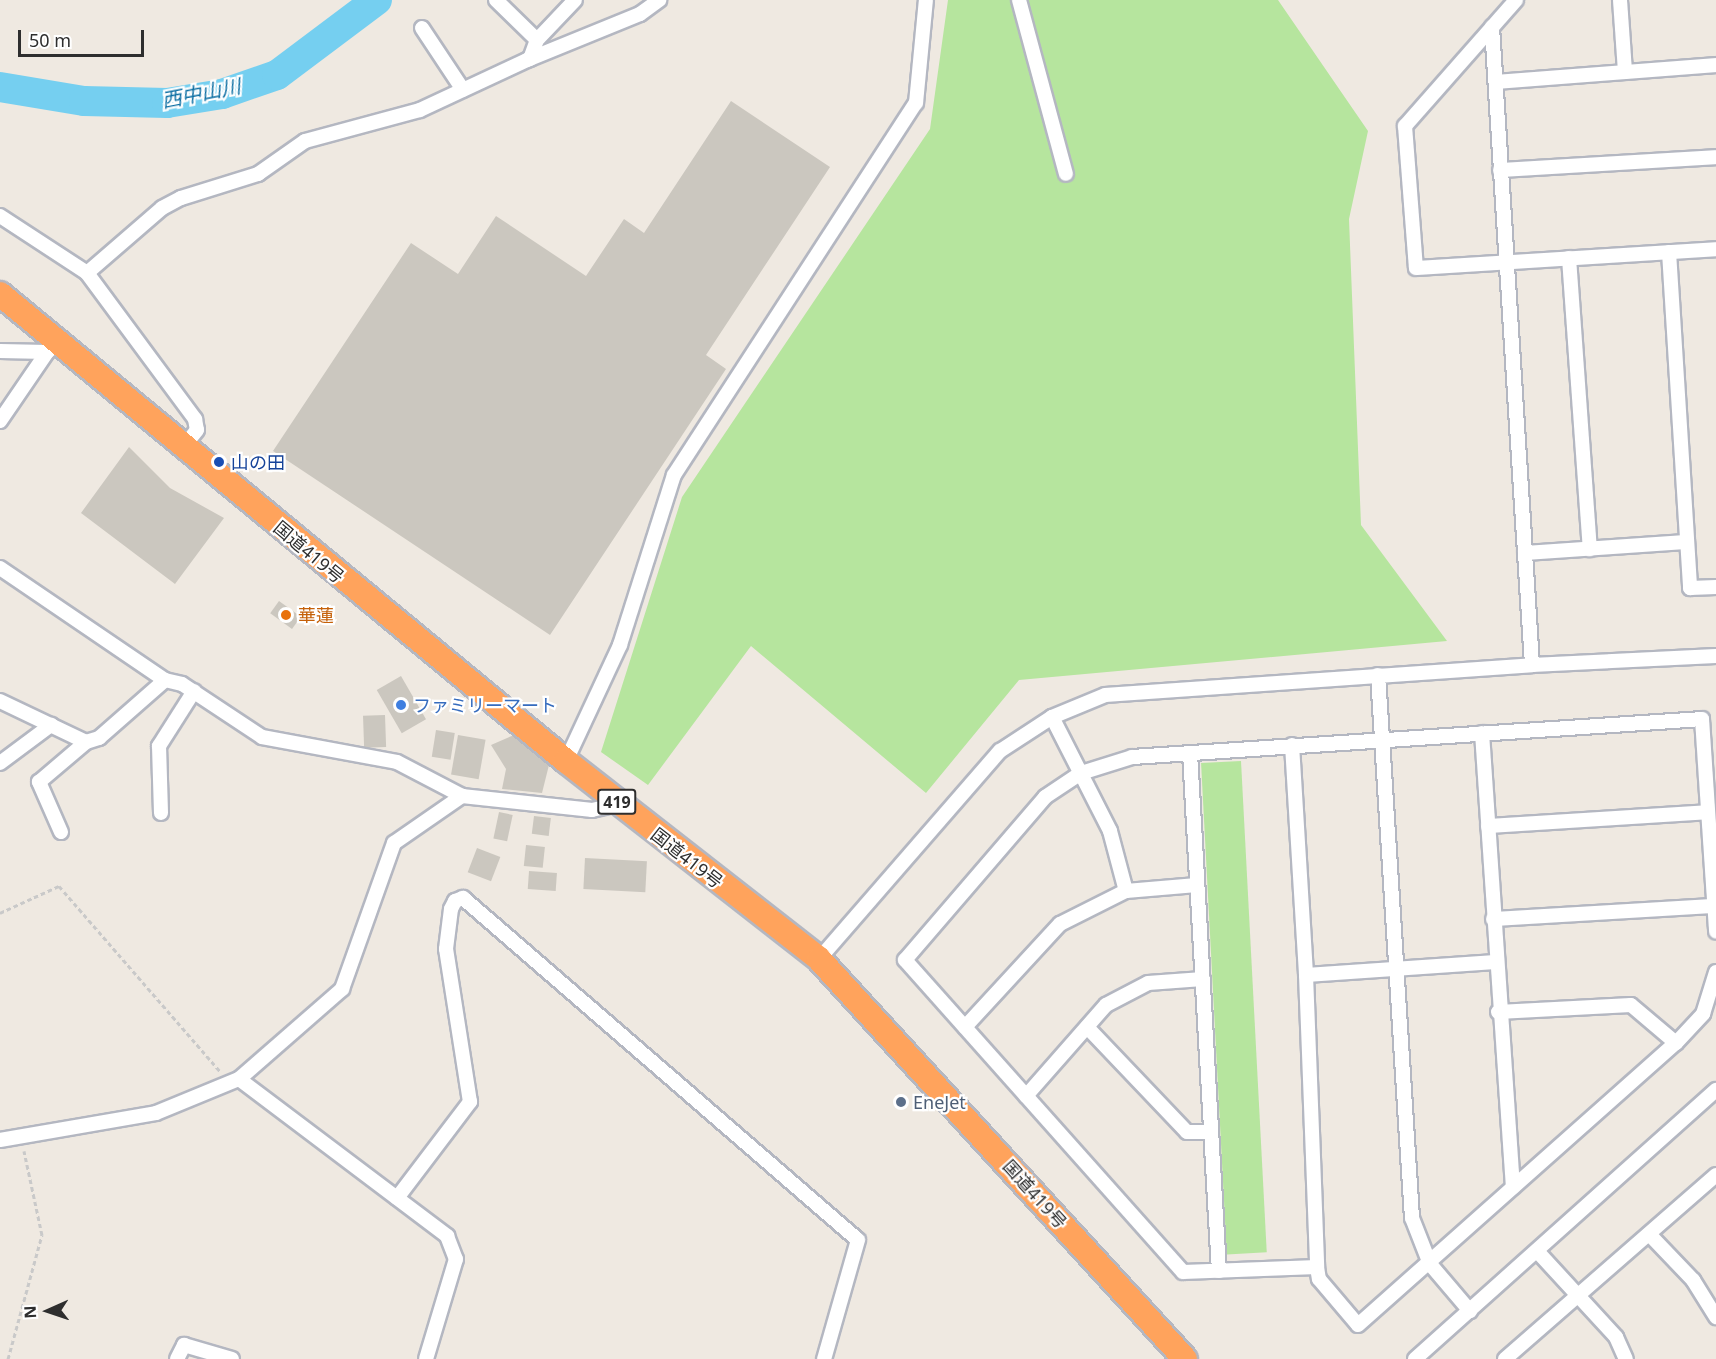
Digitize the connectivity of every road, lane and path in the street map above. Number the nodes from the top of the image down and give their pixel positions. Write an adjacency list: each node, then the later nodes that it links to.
1 (496, 0): 10 (street)
2 (575, 0): 10 (street)
3 (659, 0): 11 (street)
4 (927, 0): 48 (street)
5 (1019, 0): 18 (street)
6 (1516, 0): 8 (street)
7 (1620, 0): 13 (street)
8 (1492, 27): 14 (street); 23 (street)
9 (422, 28): 15 (street)
10 (537, 40): 11 (street)
11 (530, 58): 15 (street)
12 (1716, 65): 13 (street)
13 (1624, 72): 14 (street)
14 (1496, 82): 17 (street)
15 (463, 90): 24 (street)
16 (1716, 158): 17 (street)
17 (1500, 170): 23 (street)
18 (1066, 174)
19 (0, 216): 24 (street)
20 (1716, 249): 21 (street)
21 (1669, 252): 22 (street); 30 (street)
22 (1569, 258): 23 (street); 31 (street)
23 (1505, 262): 32 (street)
24 (87, 273): 29 (street)
25 (0, 294): 26 (highway, 国道419号 / 419)
26 (53, 347): 27 (street); 28 (street); 29 (highway, 国道419号 / 419)
27 (0, 351)
28 (0, 421)
29 (185, 445): 48 (highway, 国道419号 / 419)
30 (1686, 542): 31 (street); 34 (street)
31 (1590, 549): 32 (street)
32 (1525, 553): 36 (street)
33 (0, 568): 38 (street)
34 (1716, 587)
35 (1716, 656): 36 (street)
36 (1532, 665): 37 (street)
37 (1378, 675): 41 (street); 44 (street)
38 (165, 680): 39 (street); 45 (street)
39 (194, 691): 51 (street); 54 (street)
40 (0, 701): 42 (street)
41 (1053, 717): 50 (street); 63 (street)
42 (51, 725): 45 (street); 49 (street)
43 (1482, 733): 44 (street); 53 (street); 55 (street)
44 (1383, 741): 46 (street); 65 (street)
45 (86, 742): 56 (street)
46 (1292, 745): 47 (street); 67 (street)
47 (1190, 753): 50 (street); 57 (street)
48 (566, 762): 52 (highway, 国道419号 / 419)
49 (0, 763)
50 (1081, 773): 58 (street); 71 (street)
51 (462, 795): 52 (street); 73 (street)
52 (619, 804): 63 (highway, 国道419号 / 419)
53 (1708, 812): 55 (street); 59 (street)
54 (161, 813)
55 (1488, 826): 61 (street)
56 (61, 831)
57 (1197, 885): 58 (street); 68 (street)
58 (1126, 891): 71 (street)
59 (1714, 906): 61 (street); 62 (street)
60 (0, 913): 73 (path)
61 (1494, 920): 64 (street)
62 (1716, 932)
63 (819, 959): 96 (highway, 国道419号 / 419)
64 (1496, 962): 65 (street); 69 (street)
65 (1396, 968): 67 (street); 84 (street)
66 (1716, 972): 72 (street)
67 (1306, 975): 85 (street)
68 (1203, 979): 70 (street); 76 (street)
69 (1498, 1012): 72 (street); 80 (street)
70 (1087, 1027): 75 (street); 76 (street)
71 (965, 1028): 75 (street)
72 (1676, 1043): 80 (street)
73 (235, 1081): 77 (street); 81 (street)
74 (1716, 1090): 83 (street)
75 (1026, 1096): 86 (street)
76 (1211, 1132): 86 (street)
77 (21, 1137): 78 (street); 91 (path)
78 (0, 1140)
79 (1716, 1175): 82 (street)
80 (1513, 1187): 84 (street)
81 (397, 1198): 94 (street); 95 (street)
82 (1649, 1234): 87 (street); 89 (street)
83 (1537, 1251): 87 (street); 88 (street)
84 (1430, 1264): 85 (street); 88 (street)
85 (1317, 1267): 86 (street)
86 (1219, 1271)
87 (1578, 1296): 90 (street); 98 (street)
88 (1470, 1311): 97 (street)
89 (1716, 1317)
90 (1509, 1358)
91 (8, 1359)
92 (177, 1359): 93 (street)
93 (232, 1359)
94 (426, 1359)
95 (825, 1359)
96 (1185, 1359)
97 (1415, 1359)
98 (1626, 1359)

